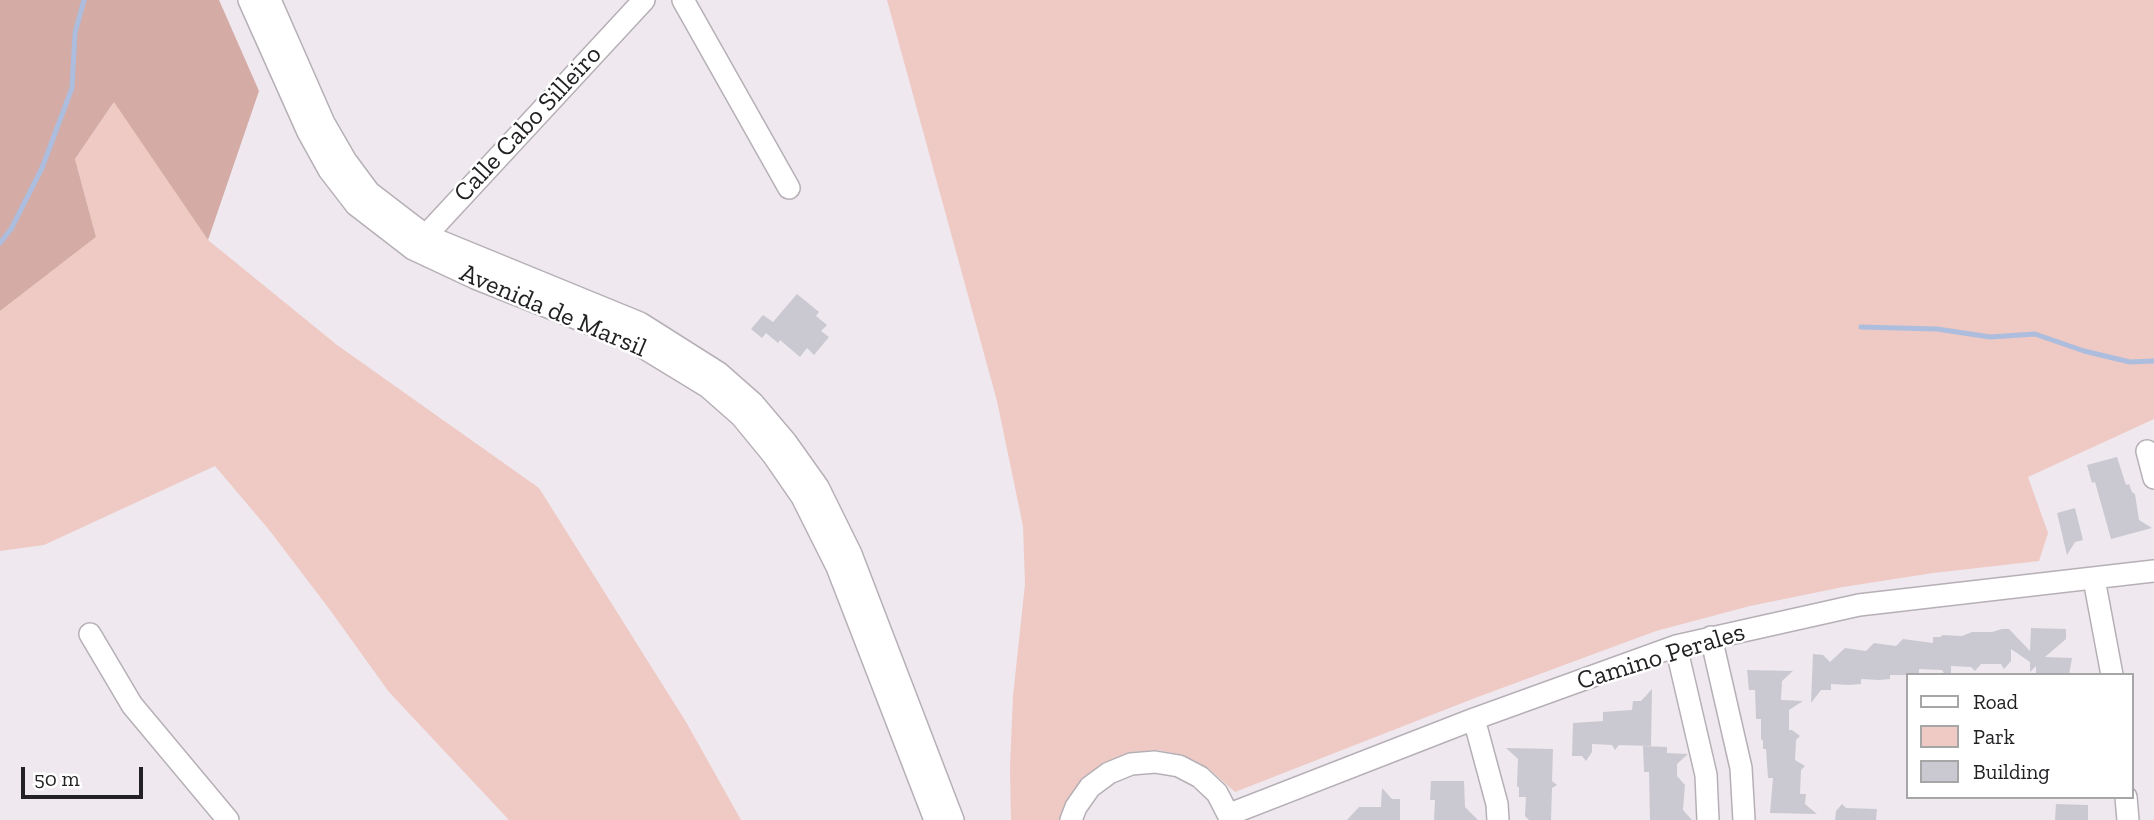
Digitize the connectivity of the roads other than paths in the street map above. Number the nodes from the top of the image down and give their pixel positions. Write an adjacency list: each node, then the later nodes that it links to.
1 (249, 0): 6 (street, Avenida de Marsil)
2 (270, 0): 6 (street, Avenida de Marsil)
3 (644, 0): 6 (street, Calle Cabo Silleiro)
4 (683, 0): 5 (street)
5 (789, 188)
6 (419, 242): 19 (street, Avenida de Marsil); 20 (street, Avenida de Marsil)
7 (2147, 451): 8 (street)
8 (2154, 478)
9 (2154, 572): 10 (street, Camino Perales)
10 (2094, 579): 12 (street, Camino Perales); 14 (street)
11 (90, 634): 18 (street)
12 (1711, 637): 13 (street, Camino Perales); 25 (street)
13 (1676, 646): 15 (street, Camino Perales); 24 (street)
14 (2112, 673)
15 (1474, 719): 17 (street, Camino Perales); 23 (street)
16 (2126, 799): 26 (street)
17 (1230, 817): 22 (street)
18 (228, 820)
19 (935, 820)
20 (954, 820): 21 (street)
21 (965, 820)
22 (1071, 820)
23 (1498, 820)
24 (1708, 820)
25 (1744, 820)
26 (2128, 820)

